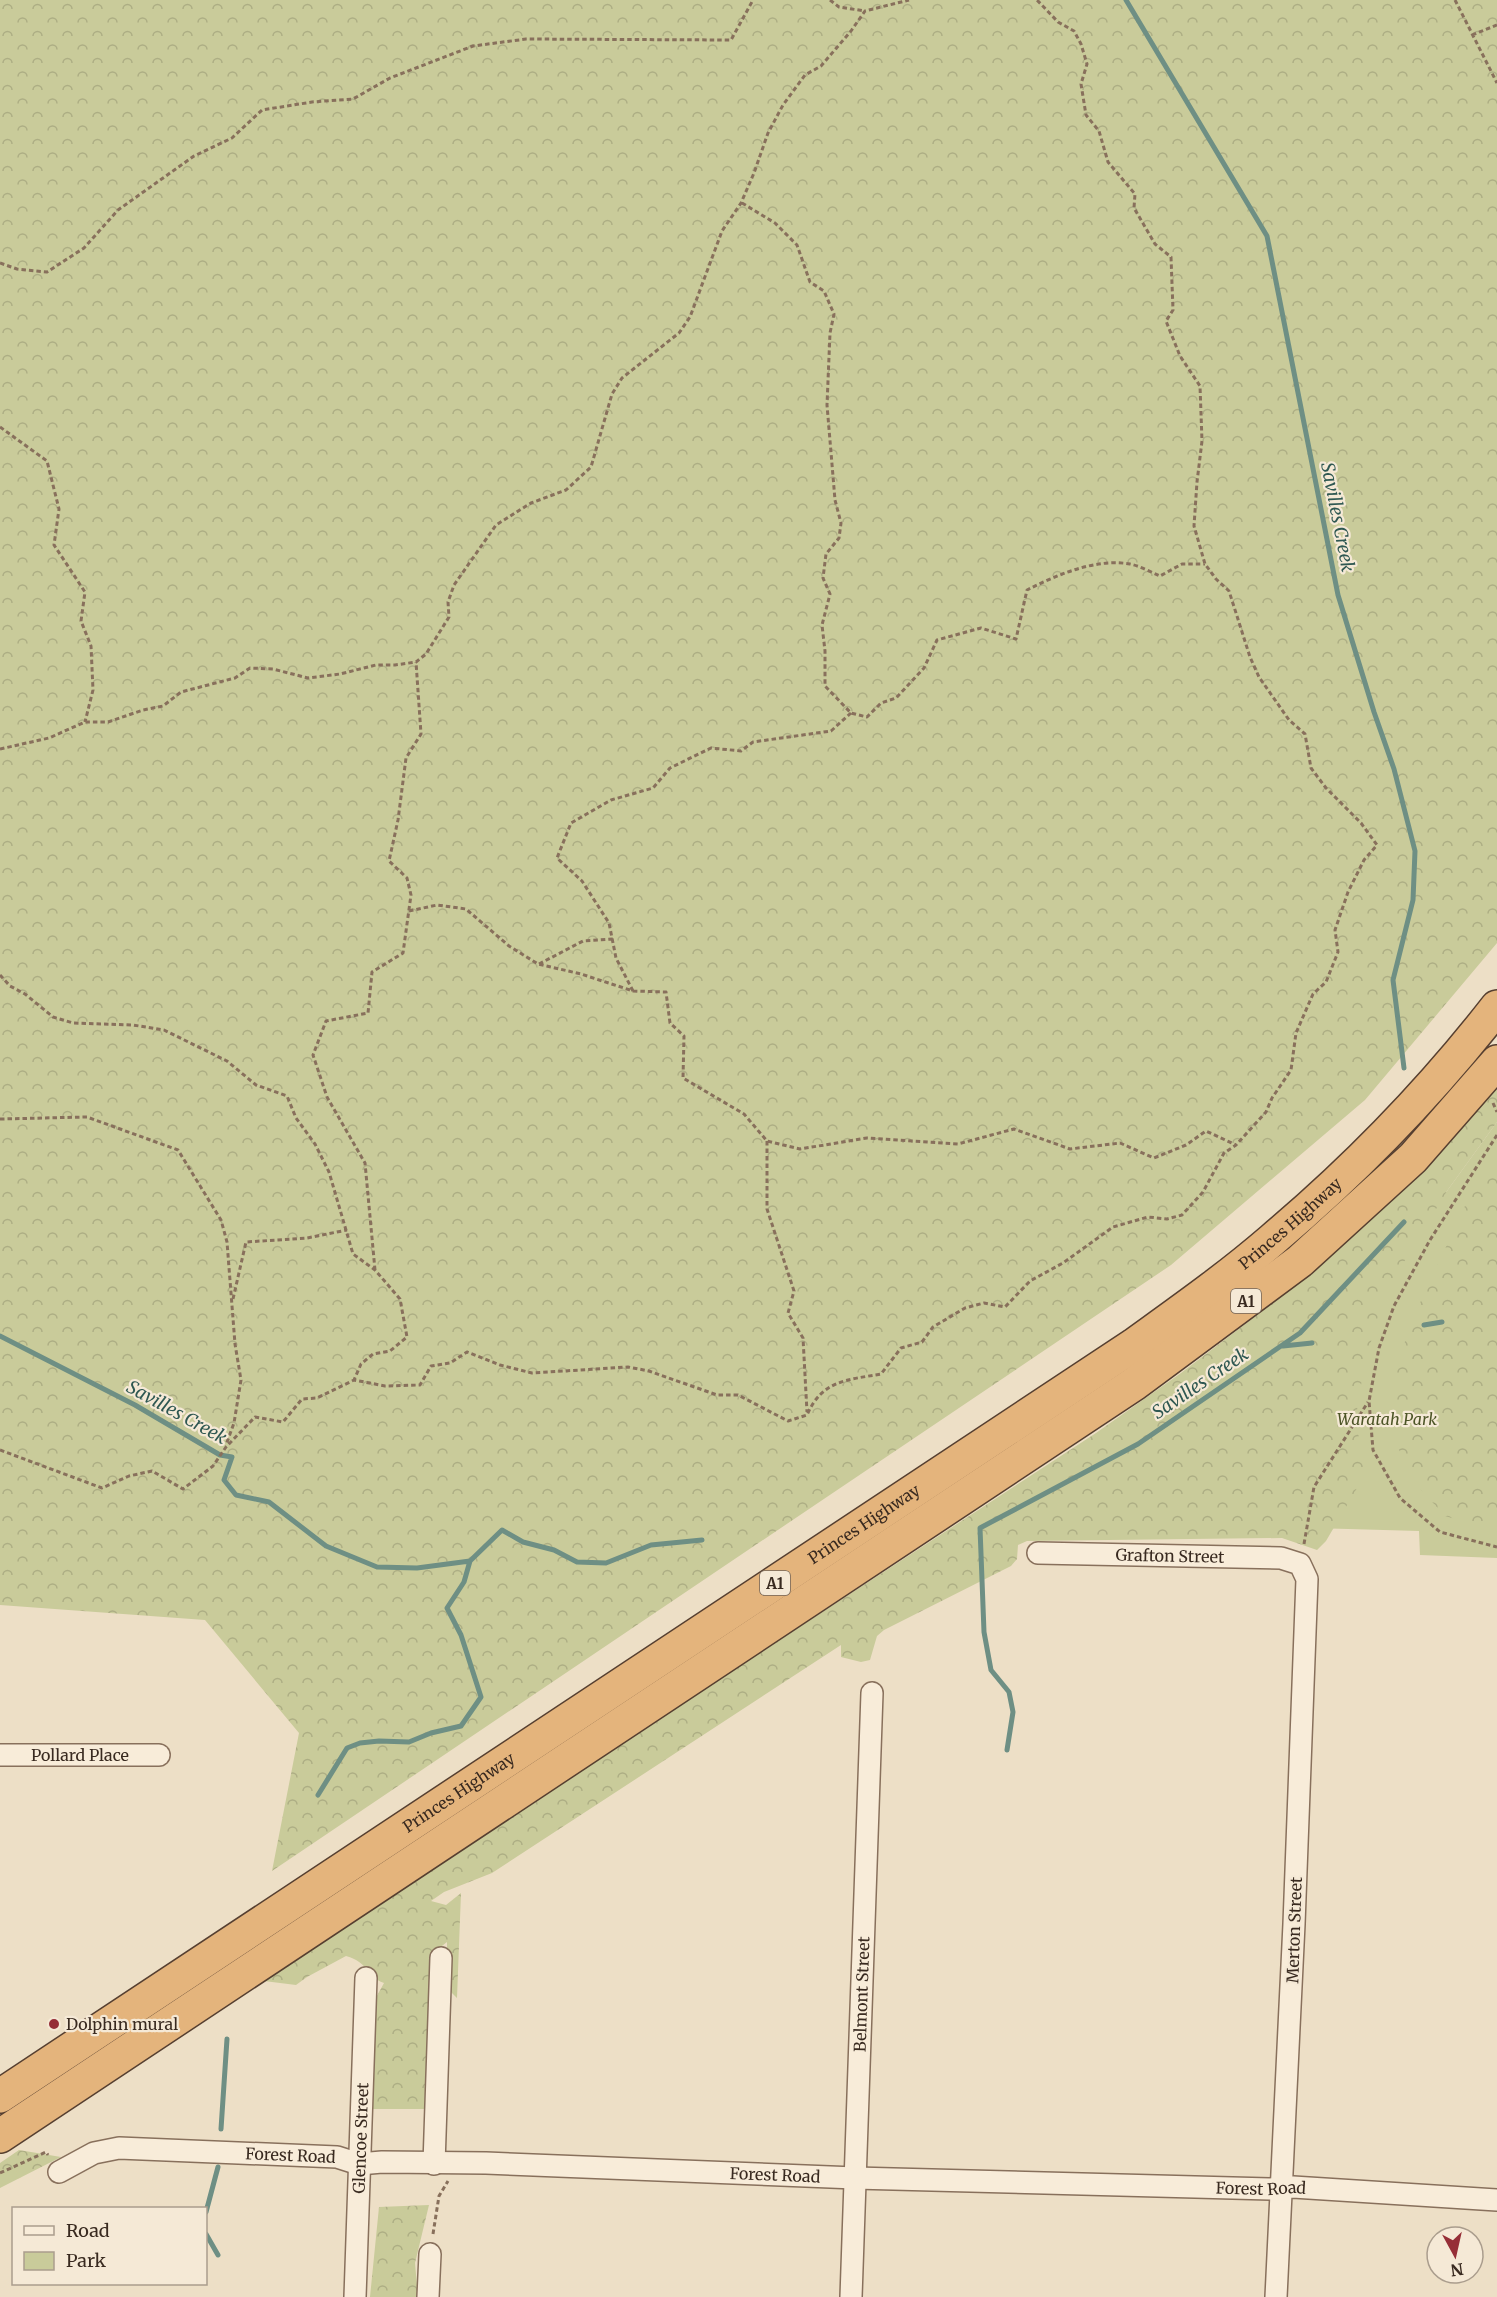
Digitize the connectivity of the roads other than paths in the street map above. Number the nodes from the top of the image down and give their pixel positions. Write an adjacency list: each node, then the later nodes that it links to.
1 (1497, 1007): 10 (highway, Princes Highway / A1)
2 (1497, 1062): 11 (highway, Princes Highway / A1)
3 (1038, 1553): 4 (street, Grafton Street)
4 (1300, 1564): 16 (street, Merton Street)
5 (872, 1693): 15 (street, Belmont Street)
6 (0, 1755): 7 (street, Pollard Place)
7 (159, 1755)
8 (441, 1958): 13 (street)
9 (366, 1978): 12 (street, Glencoe Street)
10 (0, 2096)
11 (0, 2136)
12 (359, 2164): 13 (street, Forest Road); 14 (street, Forest Road); 19 (street, Glencoe Street)
13 (443, 2169): 15 (street, Forest Road)
14 (58, 2172)
15 (855, 2178): 16 (street, Forest Road); 21 (street, Belmont Street)
16 (1281, 2188): 17 (street, Forest Road); 22 (street, Merton Street)
17 (1497, 2200)
18 (430, 2254): 20 (street)
19 (355, 2297)
20 (429, 2297)
21 (851, 2297)
22 (1276, 2297)

